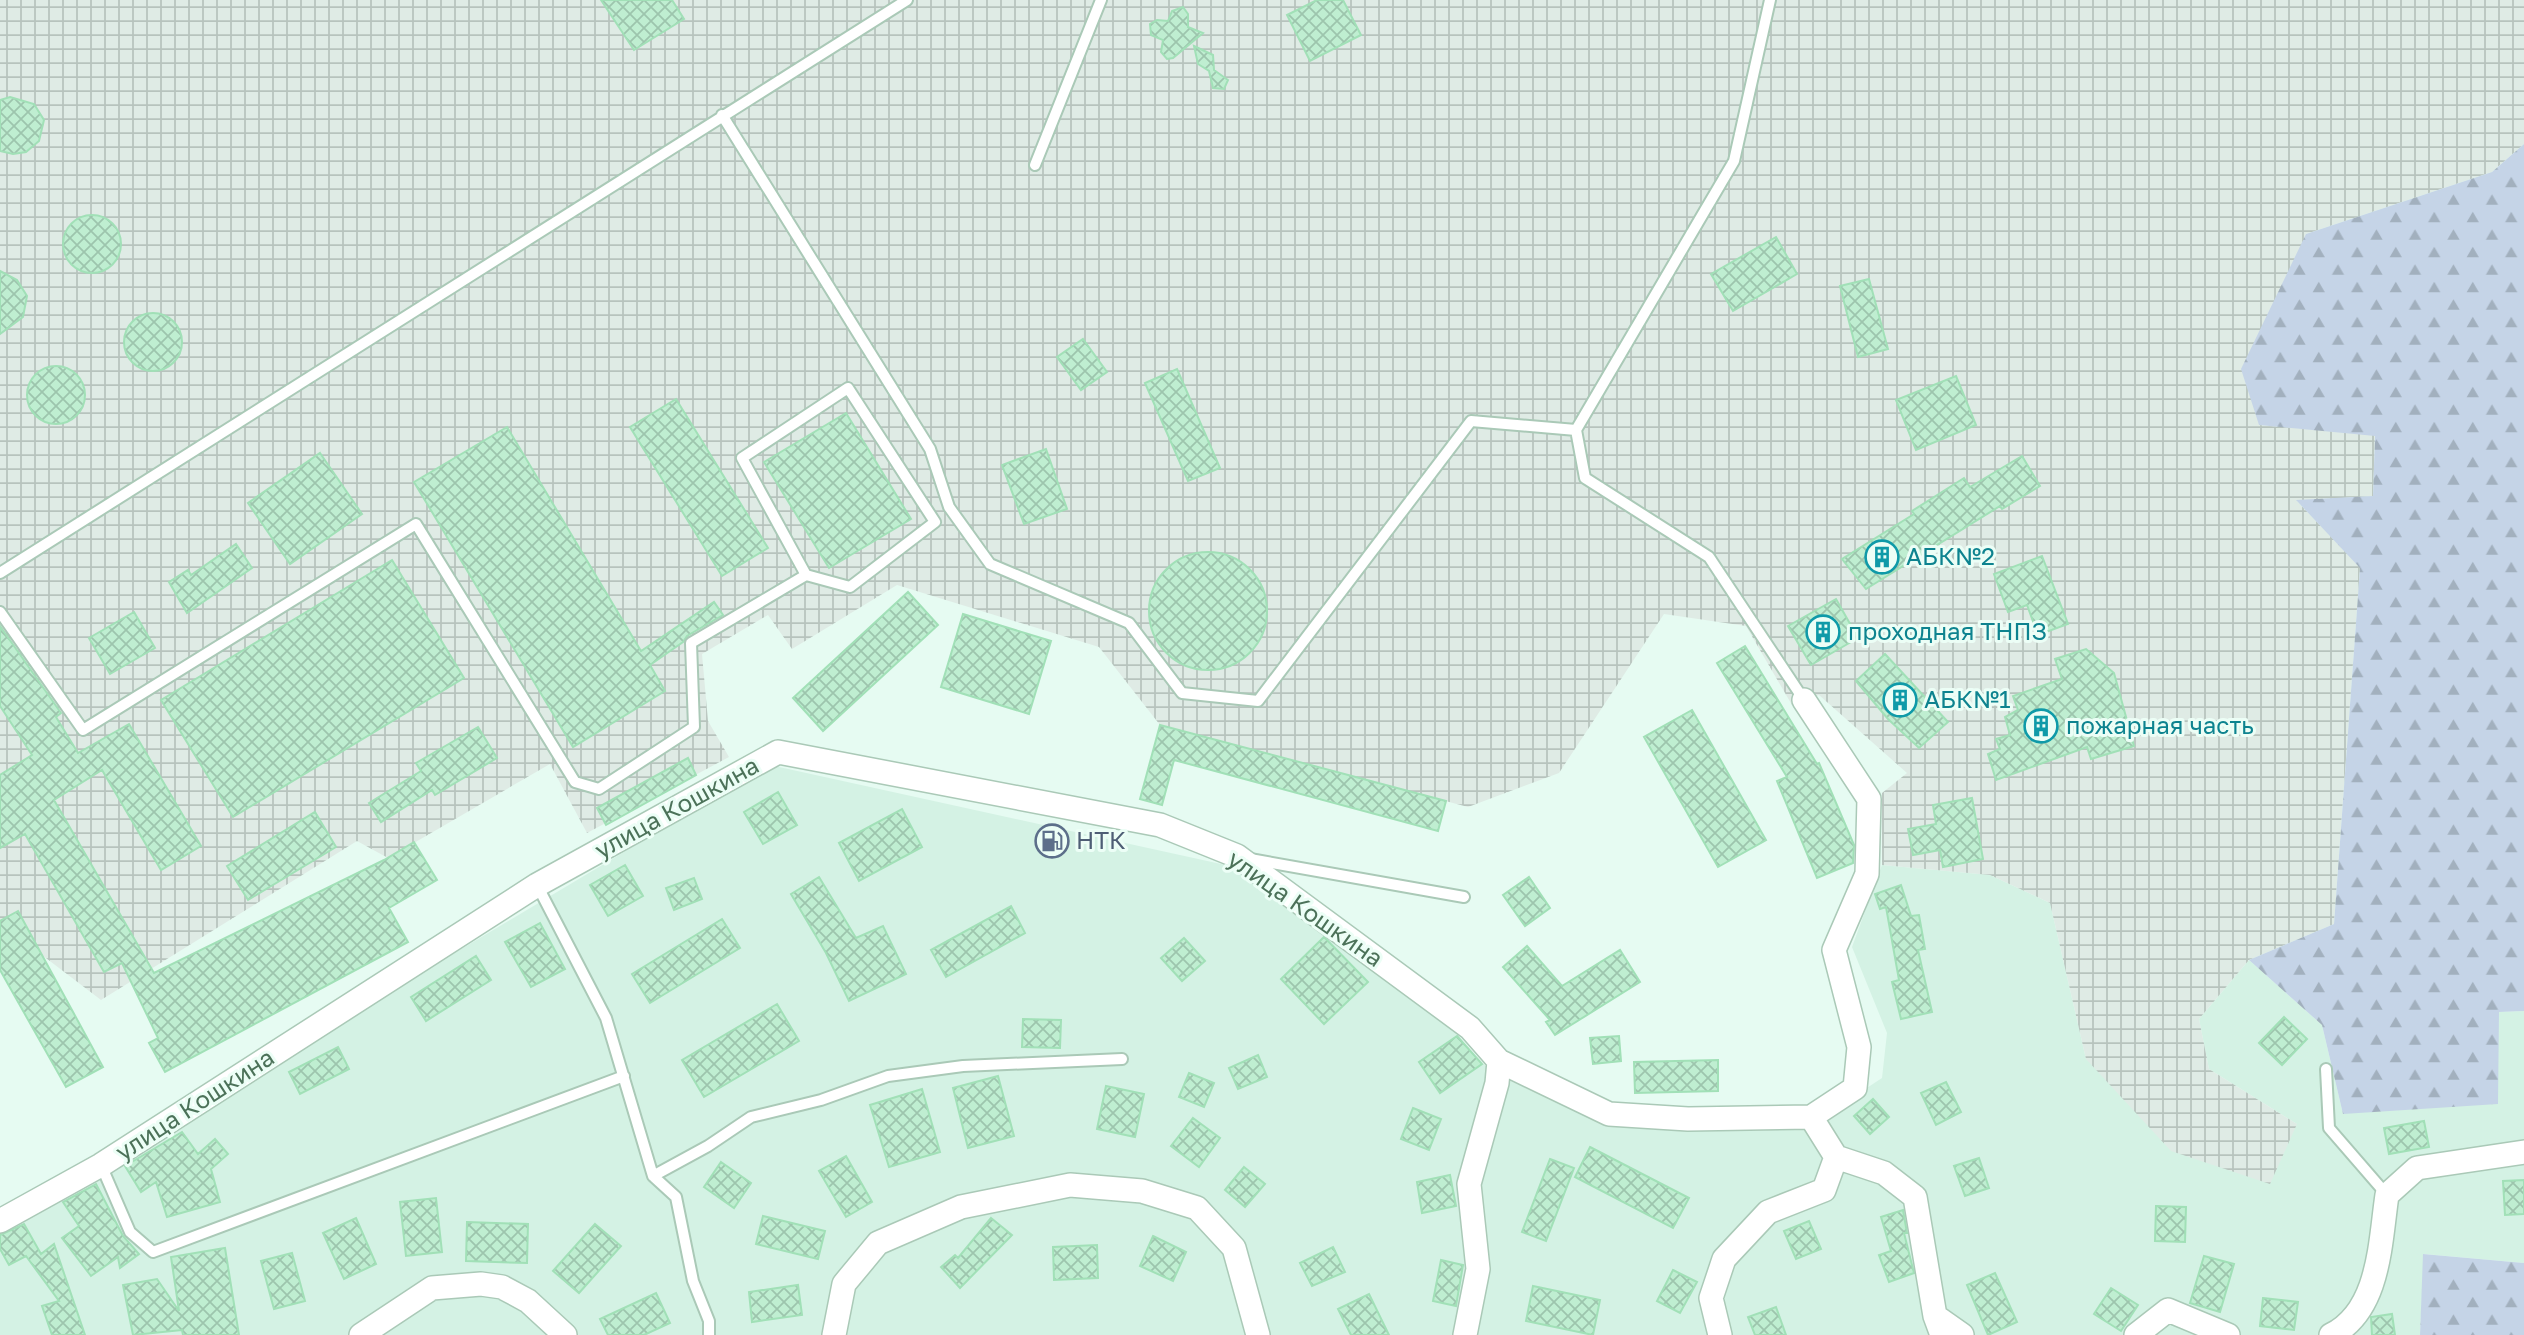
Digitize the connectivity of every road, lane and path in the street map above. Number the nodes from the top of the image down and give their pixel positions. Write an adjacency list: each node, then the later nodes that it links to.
1 (907, 0): 4 (lane)
2 (1101, 0): 5 (lane)
3 (1770, 0): 6 (lane)
4 (722, 116): 6 (lane); 7 (lane)
5 (1035, 165)
6 (1576, 430): 10 (lane)
7 (0, 573)
8 (806, 575): 8 (lane); 9 (lane)
9 (0, 612)
10 (1804, 700): 18 (street)
11 (1237, 856): 12 (street, улица Кошкина); 13 (lane); 15 (street, улица Кошкина)
12 (537, 885): 17 (lane); 21 (street, улица Кошкина)
13 (1465, 897)
14 (1122, 1059): 22 (lane)
15 (1499, 1061): 18 (street); 31 (street)
16 (2326, 1069): 23 (lane)
17 (624, 1076): 21 (lane); 22 (lane)
18 (1811, 1117): 20 (street)
19 (2524, 1152): 23 (street)
20 (1836, 1157): 25 (street); 32 (street)
21 (100, 1165): 24 (street, улица Кошкина)
22 (653, 1177): 28 (lane)
23 (2387, 1195): 36 (street)
24 (0, 1221)
25 (1939, 1326): 33 (street)
26 (361, 1335): 27 (street)
27 (565, 1335)
28 (709, 1335)
29 (834, 1335): 30 (street)
30 (1258, 1335)
31 (1465, 1335)
32 (1720, 1335)
33 (1962, 1335)
34 (2136, 1335): 35 (street)
35 (2228, 1335)
36 (2331, 1335)

